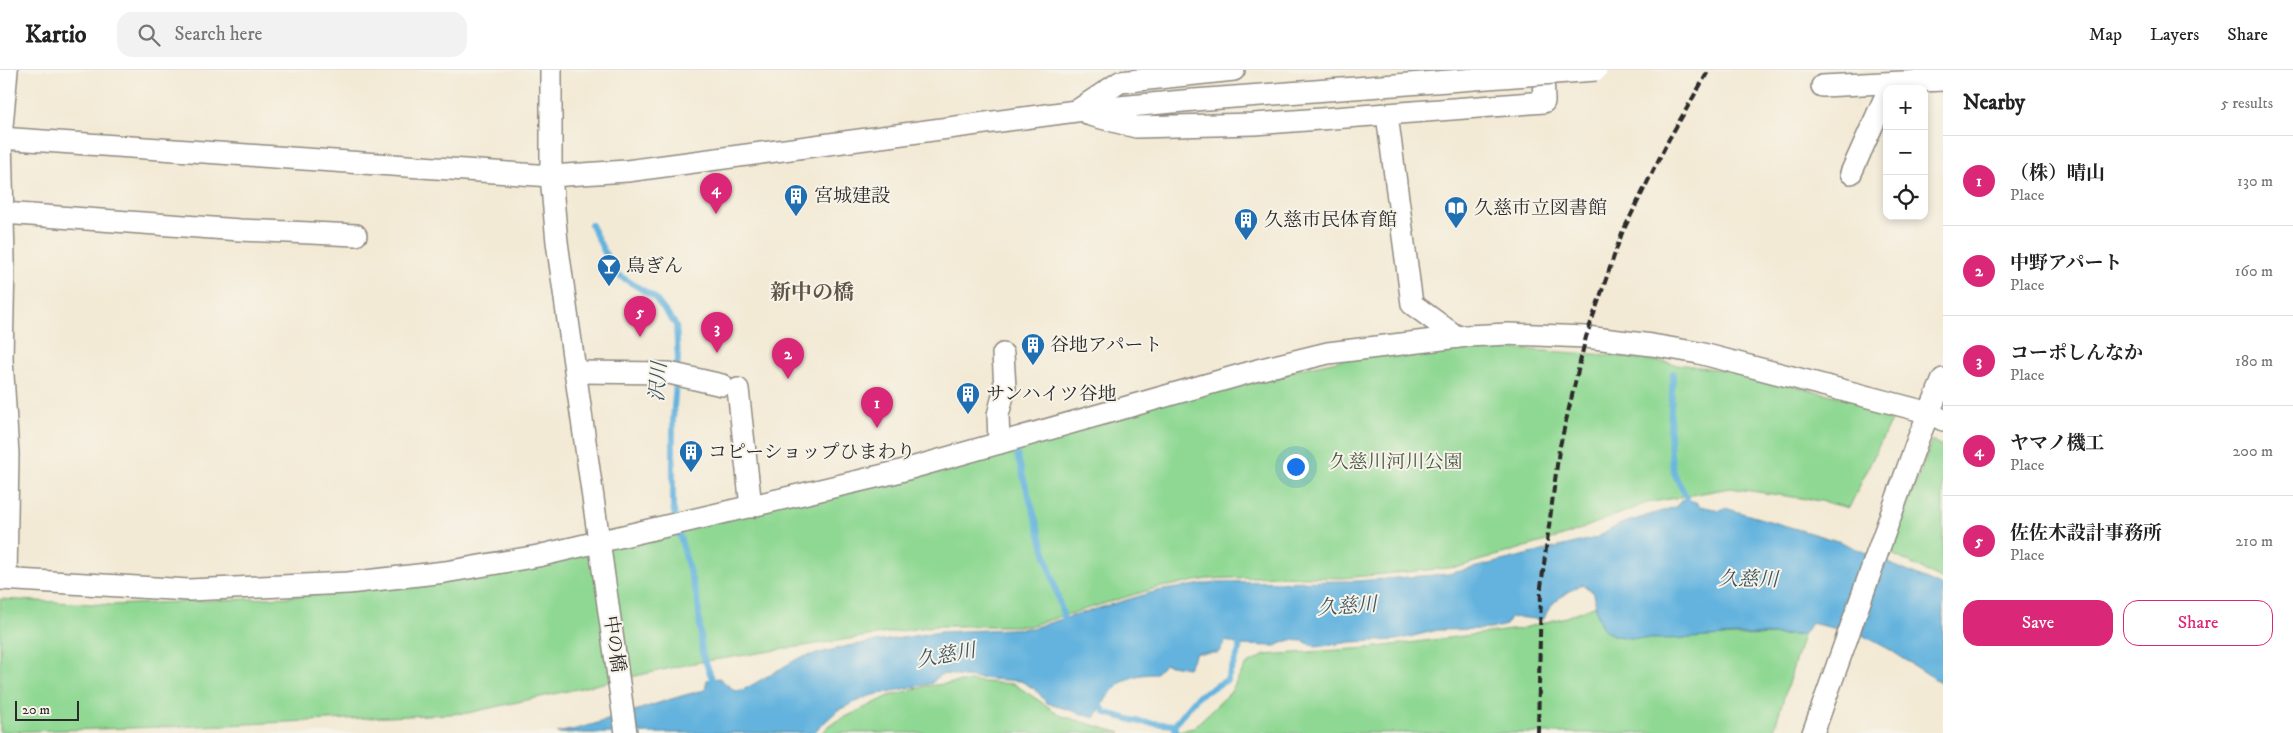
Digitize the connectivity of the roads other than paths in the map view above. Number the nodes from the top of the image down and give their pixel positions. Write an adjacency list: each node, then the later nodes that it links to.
1 (7, 70): 11 (street)
2 (551, 70): 13 (street, 中の橋)
3 (1234, 70): 9 (street)
4 (1543, 70): 10 (street)
5 (1596, 70): 9 (street, bridge)
6 (1943, 80): 7 (street)
7 (1889, 83): 8 (street); 12 (street)
8 (1822, 86)
9 (1076, 111): 10 (street); 13 (street)
10 (1387, 114): 16 (street)
11 (0, 138): 13 (street); 14 (street)
12 (1851, 173)
13 (552, 176): 18 (street, 中の橋)
14 (3, 213): 15 (street); 24 (street)
15 (356, 235)
16 (1457, 337): 20 (street); 21 (street)
17 (1003, 354): 21 (street)
18 (576, 372): 22 (street); 23 (street, 中の橋)
19 (1943, 378): 20 (street)
20 (1937, 417): 26 (street)
21 (999, 443): 22 (street)
22 (751, 507): 23 (street)
23 (601, 549): 24 (street); 25 (street, 中の橋)
24 (3, 579)
25 (626, 733)
26 (1813, 733)

